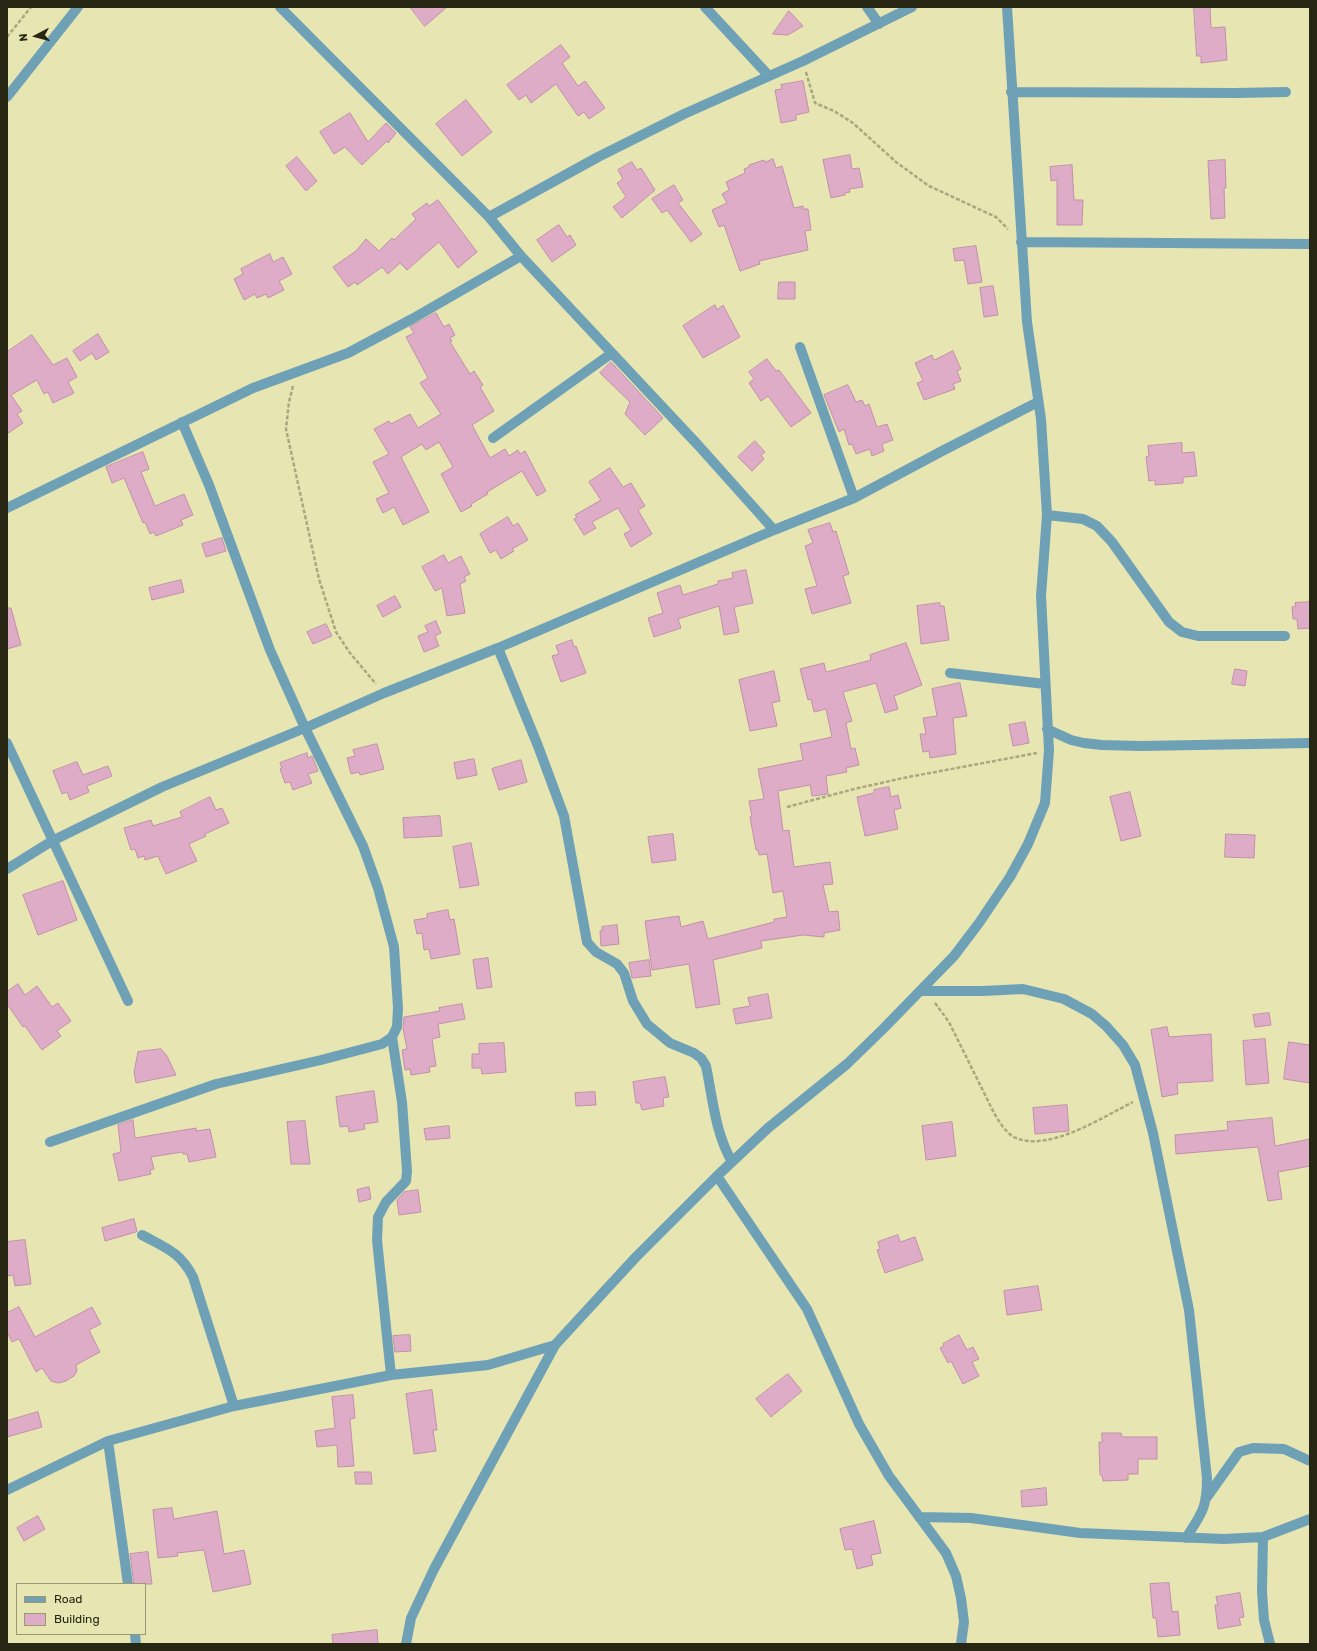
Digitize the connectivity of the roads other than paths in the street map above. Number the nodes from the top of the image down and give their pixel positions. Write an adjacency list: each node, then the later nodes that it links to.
1 (78, 7): 11 (street)
2 (280, 7): 12 (street)
3 (705, 7): 8 (street)
4 (868, 7): 7 (street)
5 (912, 7): 7 (street)
6 (1007, 7): 9 (street)
7 (879, 24): 8 (street)
8 (769, 76): 12 (street)
9 (1011, 92): 10 (street); 13 (street)
10 (1286, 92)
11 (7, 97)
12 (489, 217): 15 (street)
13 (1021, 242): 14 (street); 18 (street)
14 (1310, 244)
15 (521, 256): 17 (street); 19 (street)
16 (800, 347): 21 (street)
17 (612, 353): 20 (street); 24 (street)
18 (1038, 402): 21 (street); 23 (street)
19 (182, 422): 22 (street); 29 (street)
20 (493, 438)
21 (854, 498): 24 (street)
22 (7, 508)
23 (1047, 515): 25 (street); 28 (street)
24 (774, 530): 26 (street)
25 (1285, 636)
26 (498, 648): 29 (street); 39 (street)
27 (950, 673): 28 (street)
28 (1045, 684): 30 (street)
29 (305, 728): 33 (street); 37 (street)
30 (1047, 729): 32 (street); 35 (street)
31 (7, 743): 33 (street)
32 (1310, 743)
33 (52, 841): 34 (street); 36 (street)
34 (7, 869)
35 (920, 991): 39 (street); 48 (street)
36 (128, 1001)
37 (392, 1037): 38 (street); 43 (street)
38 (50, 1142)
39 (732, 1162): 40 (street)
40 (717, 1176): 42 (street); 49 (street)
41 (142, 1235): 44 (street)
42 (555, 1345): 43 (street); 54 (street)
43 (391, 1375): 44 (street)
44 (234, 1406): 45 (street)
45 (108, 1441): 47 (street); 53 (street)
46 (1310, 1461): 48 (street)
47 (7, 1490)
48 (1207, 1497): 52 (street)
49 (919, 1517): 52 (street); 55 (street)
50 (1310, 1519): 51 (street)
51 (1263, 1537): 52 (street); 56 (street)
52 (1186, 1538)
53 (128, 1583)
54 (406, 1644)
55 (961, 1644)
56 (1270, 1644)

